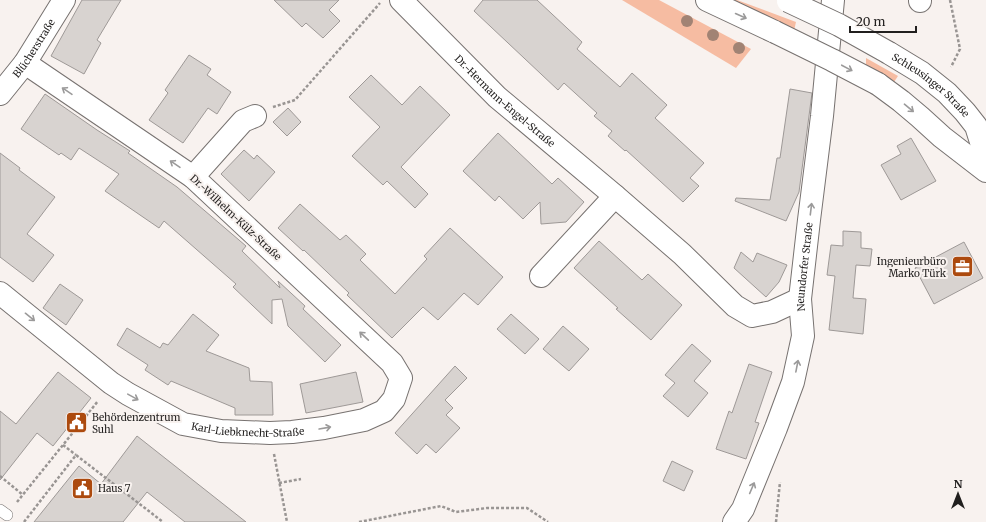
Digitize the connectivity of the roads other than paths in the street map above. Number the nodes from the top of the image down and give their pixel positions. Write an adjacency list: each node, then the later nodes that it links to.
1 (64, 0): 6 (street, Blücherstraße)
2 (401, 0): 13 (street, Dr.-Hermann-Engel-Straße)
3 (707, 0): 11 (street, one-way to 11, bridge)
4 (833, 0): 16 (street, Neundorfer Straße, one-way to 4)
5 (786, 1): 9 (street, Schleusinger Straße, bridge)
6 (25, 63): 7 (street, Blücherstraße); 12 (street, Dr.-Wilhelm-Külz-Straße, one-way to 6)
7 (0, 94)
8 (264, 111): 12 (street)
9 (981, 124): 10 (street, Schleusinger Straße)
10 (986, 158)
11 (986, 171)
12 (193, 177): 17 (street, Dr.-Wilhelm-Külz-Straße, one-way to 12)
13 (615, 196): 14 (street); 16 (street, Dr.-Hermann-Engel-Straße)
14 (541, 276)
15 (0, 293): 17 (street, Karl-Liebknecht-Straße, one-way to 17)
16 (800, 299): 18 (street, Neundorfer Straße, one-way to 16)
17 (392, 363)
18 (734, 522)

